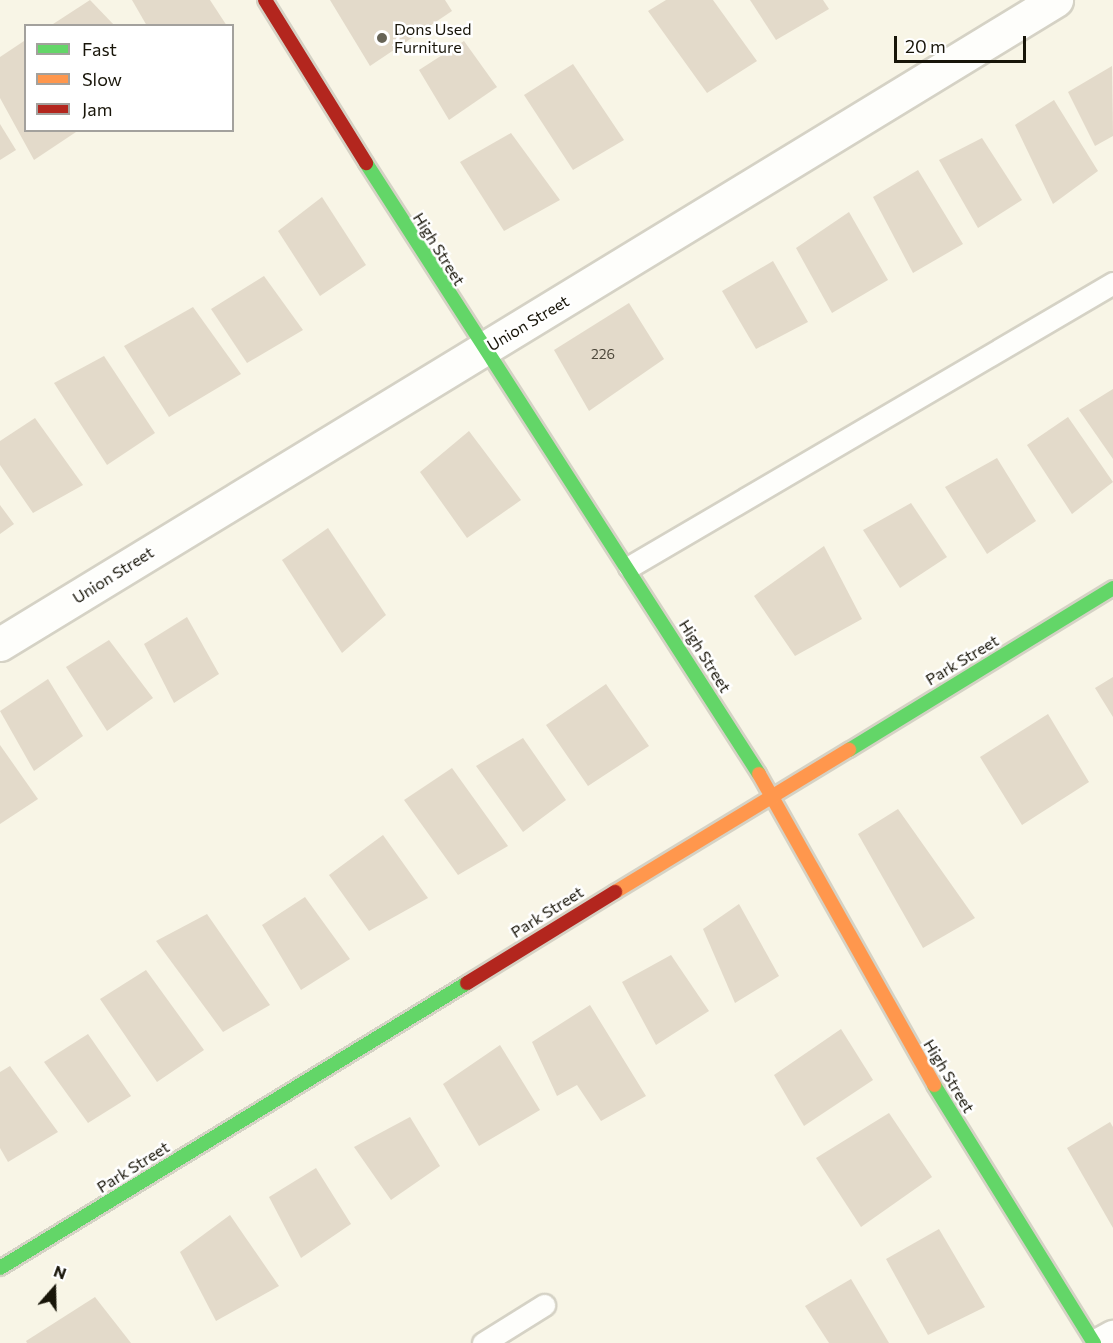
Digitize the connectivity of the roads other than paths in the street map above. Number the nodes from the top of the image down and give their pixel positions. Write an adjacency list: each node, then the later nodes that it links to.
1 (265, 0): 4 (street, High Street)
2 (1056, 0): 4 (street, Union Street)
3 (1113, 283): 5 (lane)
4 (483, 351): 5 (street, High Street); 7 (street, Union Street)
5 (629, 567): 8 (street, High Street)
6 (1113, 588): 8 (street, Park Street)
7 (0, 644)
8 (771, 793): 9 (street, Park Street); 13 (street, High Street)
9 (0, 1268)
10 (544, 1305): 12 (lane)
11 (1113, 1336): 14 (street)
12 (483, 1343)
13 (1094, 1343)
14 (1102, 1343)

